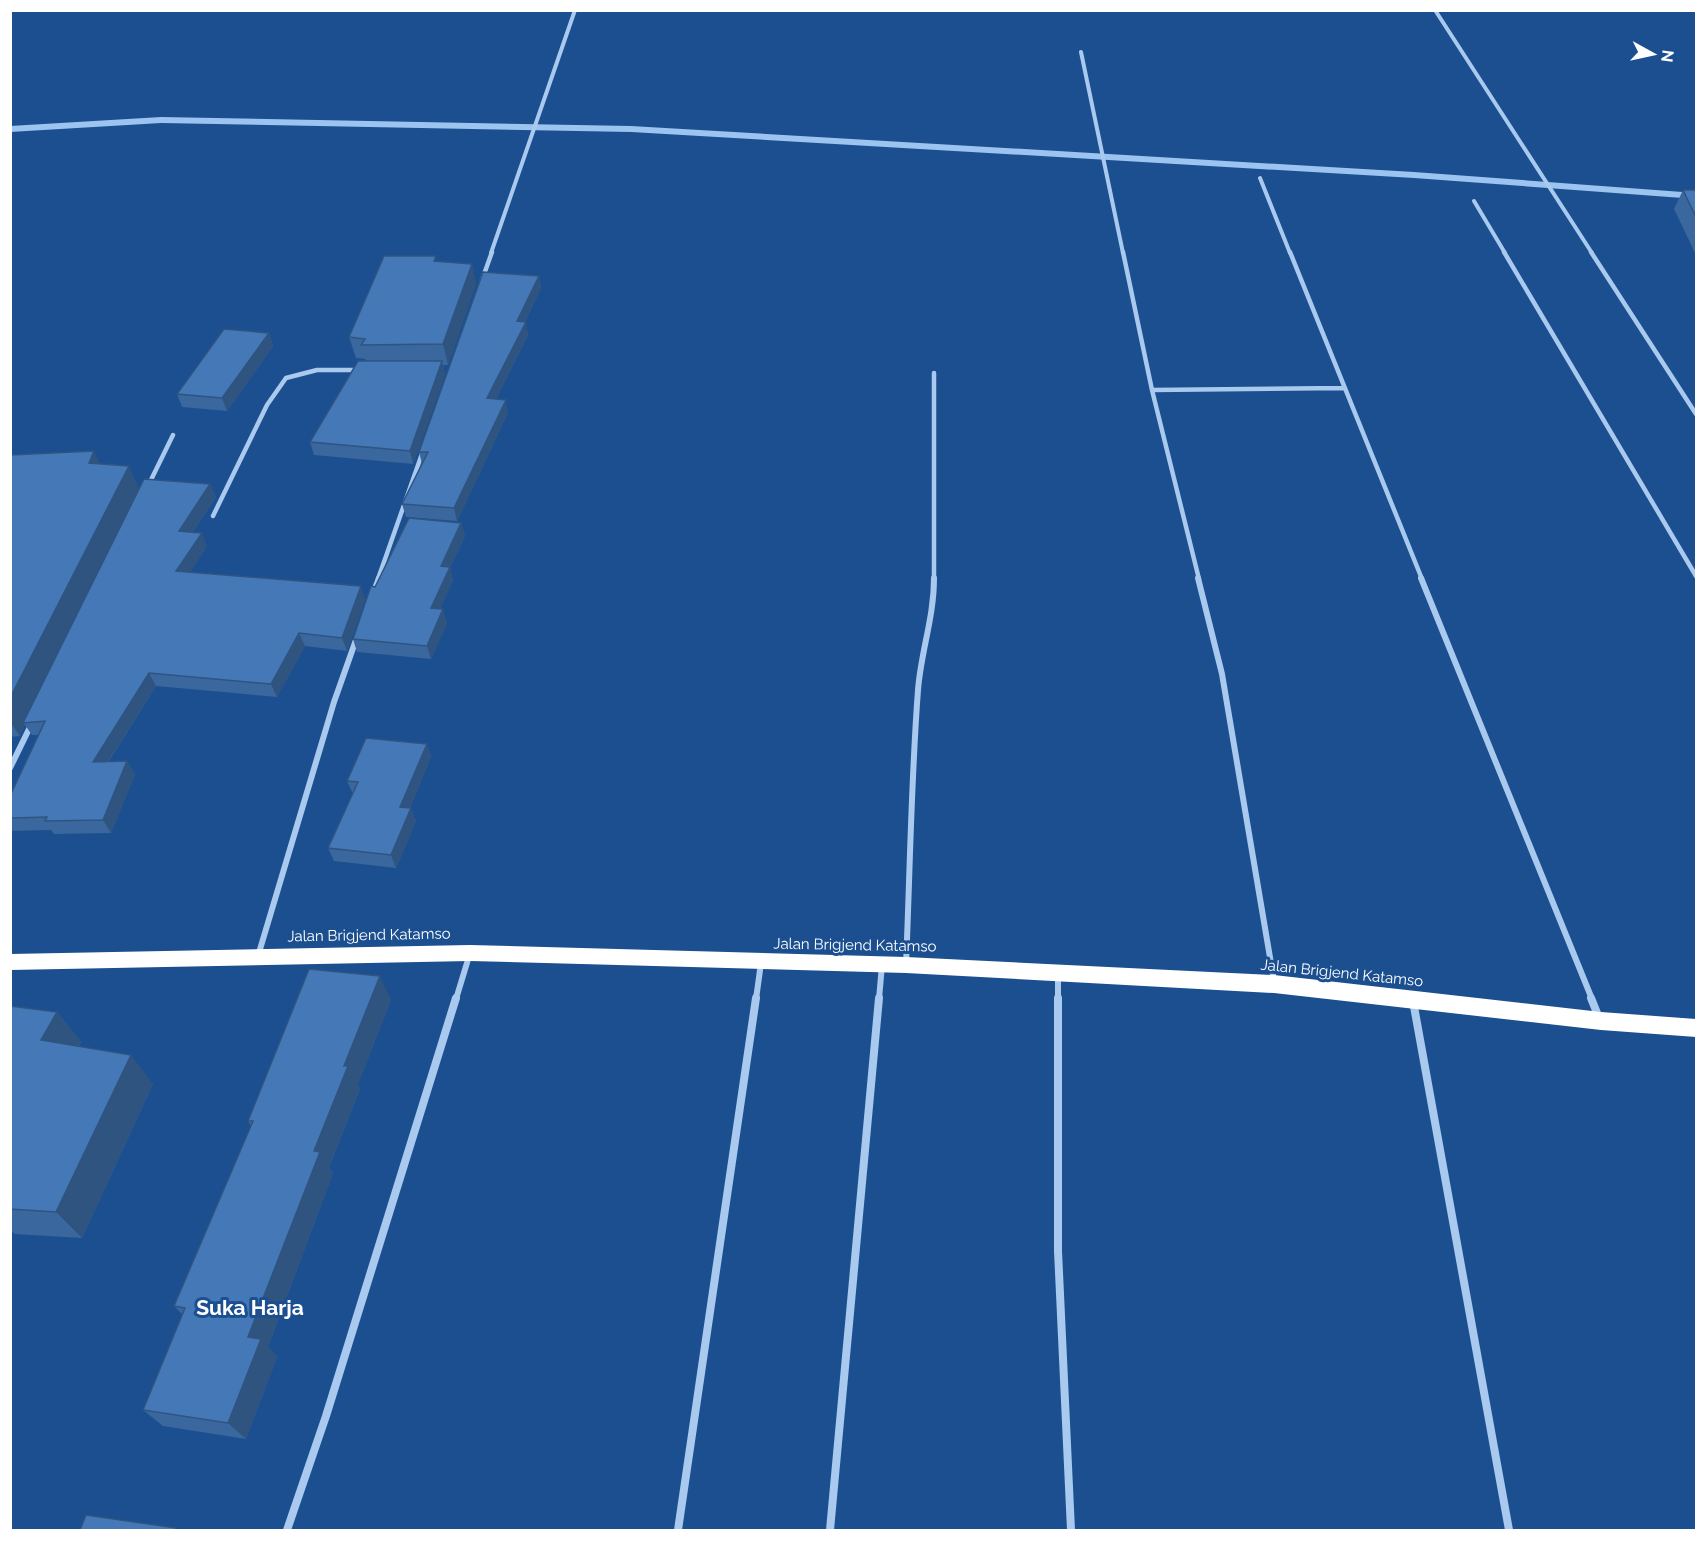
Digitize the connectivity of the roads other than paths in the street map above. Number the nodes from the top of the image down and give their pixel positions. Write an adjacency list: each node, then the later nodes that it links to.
1 (575, 10): 6 (street)
2 (1435, 10): 11 (street)
3 (1081, 52): 10 (street)
4 (1260, 178): 9 (street)
5 (1474, 201): 16 (street)
6 (482, 282)
7 (363, 370): 15 (street)
8 (934, 373): 26 (street)
9 (1344, 388): 10 (street); 30 (street)
10 (1152, 390): 28 (street)
11 (1696, 414)
12 (173, 435): 14 (street)
13 (425, 447): 17 (street)
14 (148, 487)
15 (213, 516)
16 (1696, 576)
17 (370, 602)
18 (358, 635): 22 (street)
19 (36, 715): 20 (street)
20 (10, 768)
21 (470, 953): 22 (highway, Jalan Brigjend Katamso); 23 (highway, Jalan Brigjend Katamso); 32 (street)
22 (258, 956): 24 (highway, Jalan Brigjend Katamso)
23 (762, 962): 25 (highway, Jalan Brigjend Katamso); 33 (street)
24 (10, 963)
25 (882, 964): 26 (highway, Jalan Brigjend Katamso); 34 (street)
26 (906, 965): 27 (highway, Jalan Brigjend Katamso)
27 (1058, 972): 28 (highway, Jalan Brigjend Katamso); 35 (street)
28 (1274, 984): 29 (highway, Jalan Brigjend Katamso)
29 (1413, 1001): 30 (highway, Jalan Brigjend Katamso); 36 (street)
30 (1600, 1021): 31 (highway, Jalan Brigjend Katamso)
31 (1696, 1028)
32 (287, 1530)
33 (678, 1530)
34 (830, 1530)
35 (1071, 1530)
36 (1509, 1530)

